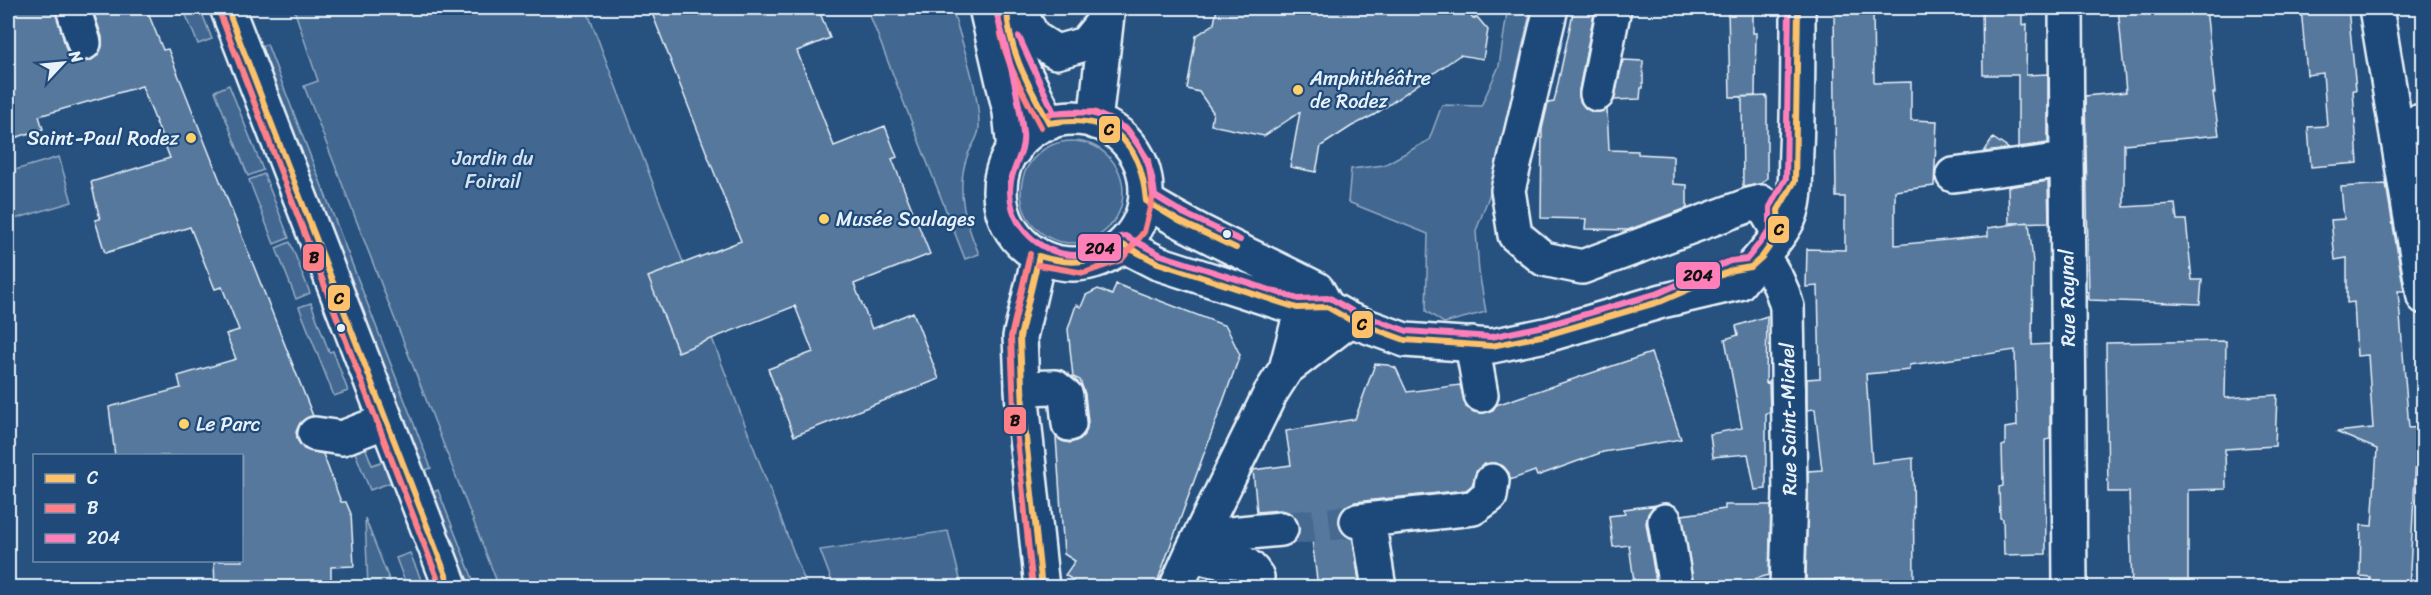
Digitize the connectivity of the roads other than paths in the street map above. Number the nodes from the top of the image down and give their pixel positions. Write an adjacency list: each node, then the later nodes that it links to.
1 (73, 8): 12 (main road)
2 (227, 8): 31 (main road)
3 (986, 8): 17 (main road)
4 (1007, 8): 15 (main road)
5 (1017, 8): 11 (main road)
6 (1551, 8): 22 (main road, Rue Saint-Michel)
7 (1614, 8): 13 (main road)
8 (1798, 8): 22 (main road)
9 (2066, 8): 18 (main road, Rue Raynal)
10 (2376, 8): 16 (main road)
11 (1107, 13): 14 (main road)
12 (84, 43)
13 (1597, 94)
14 (1095, 122): 15 (main road); 20 (main road)
15 (1049, 123): 17 (main road)
16 (2415, 129): 25 (main road)
17 (1014, 150): 23 (main road)
18 (2066, 160): 19 (main road); 45 (main road, Rue Raynal)
19 (1953, 175)
20 (1146, 201): 21 (main road); 24 (main road)
21 (1123, 245): 23 (main road); 26 (main road)
22 (1764, 252): 28 (main road); 39 (main road, Rue Saint-Michel)
23 (1039, 256): 29 (main road)
24 (1292, 276): 26 (main road); 27 (main road)
25 (2424, 297)
26 (1265, 298): 27 (main road)
27 (1338, 314): 28 (main road); 37 (main road)
28 (1472, 344): 30 (main road)
29 (1022, 388): 32 (main road); 41 (main road)
30 (1481, 395)
31 (386, 421): 33 (main road); 40 (main road)
32 (1069, 424)
33 (315, 434)
34 (1492, 481): 43 (main road)
35 (1665, 521): 44 (main road)
36 (1281, 529): 37 (main road)
37 (1196, 544): 38 (main road); 42 (main road)
38 (1257, 577)
39 (1779, 586)
40 (451, 588)
41 (1042, 588)
42 (1176, 588)
43 (1379, 588)
44 (1676, 588)
45 (2070, 588)

